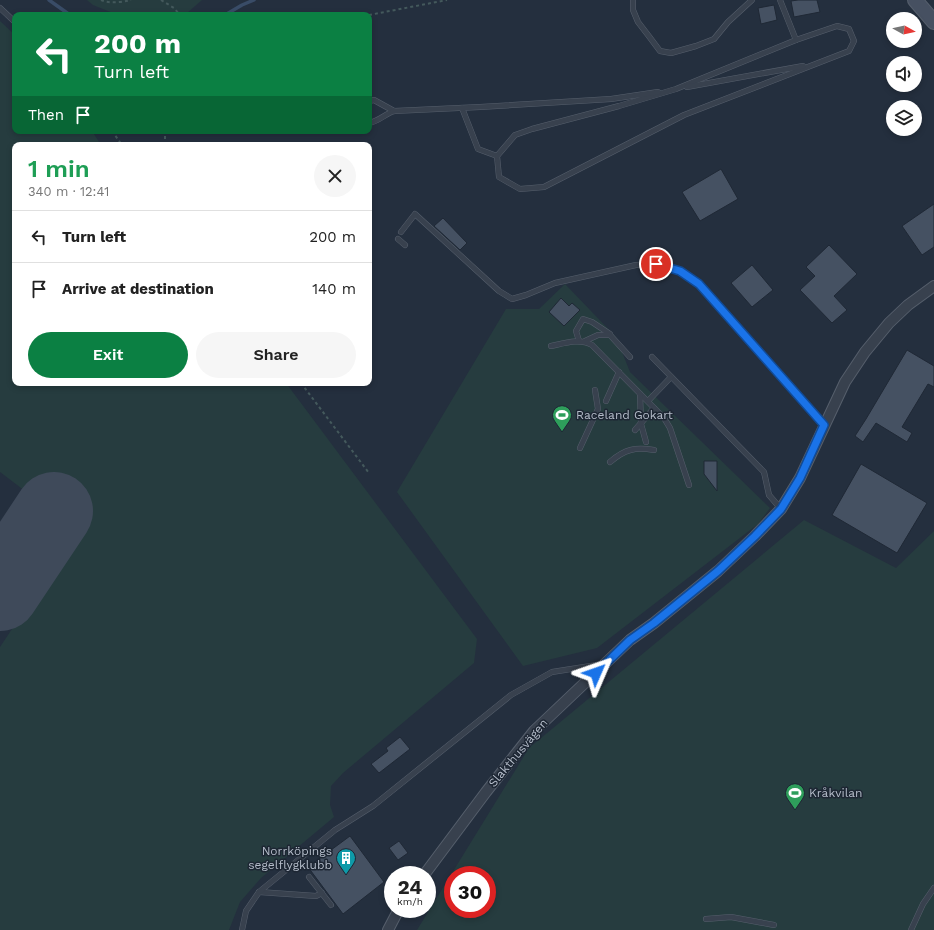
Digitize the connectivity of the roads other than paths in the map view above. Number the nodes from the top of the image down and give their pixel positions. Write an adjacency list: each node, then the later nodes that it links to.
1 (633, 0): 2 (lane)
2 (752, 0)
3 (780, 0): 9 (lane)
4 (915, 0): 8 (main road)
5 (924, 0): 8 (main road)
6 (0, 8): 7 (lane)
7 (12, 19)
8 (934, 21)
9 (796, 40): 10 (lane); 11 (lane)
10 (816, 64): 11 (lane); 16 (lane)
11 (676, 89): 13 (lane); 16 (lane)
12 (372, 100): 14 (lane)
13 (462, 108): 14 (lane); 16 (lane)
14 (394, 110): 15 (lane)
15 (372, 123)
16 (497, 156)
17 (401, 232): 35 (lane)
18 (398, 239): 19 (lane)
19 (405, 245)
20 (934, 286): 35 (street, Slakthusvägen)
21 (610, 335): 22 (lane); 23 (lane); 25 (lane)
22 (579, 341): 23 (lane); 24 (lane)
23 (585, 341): 27 (lane)
24 (551, 346)
25 (630, 357)
26 (652, 357): 28 (lane)
27 (619, 372): 30 (lane); 31 (lane)
28 (671, 377): 32 (lane); 42 (lane)
29 (595, 390): 38 (lane)
30 (640, 394): 32 (lane); 34 (lane)
31 (606, 401)
32 (648, 401): 33 (lane)
33 (654, 408): 34 (lane); 41 (lane)
34 (641, 424): 36 (lane); 37 (lane)
35 (824, 425): 42 (street, Slakthusvägen)
36 (635, 430)
37 (646, 442)
38 (580, 448)
39 (654, 450): 40 (lane)
40 (610, 462)
41 (689, 485)
42 (781, 509): 43 (street, Slakthusvägen)
43 (606, 663): 44 (street, Slakthusvägen); 47 (lane)
44 (431, 866)
45 (309, 877): 48 (lane)
46 (934, 888): 55 (lane)
47 (259, 892): 48 (lane); 53 (lane)
48 (322, 893): 49 (lane)
49 (331, 905)
50 (394, 918): 54 (street)
51 (706, 919): 52 (lane)
52 (774, 925)
53 (242, 930)
54 (388, 930)
55 (911, 930)

